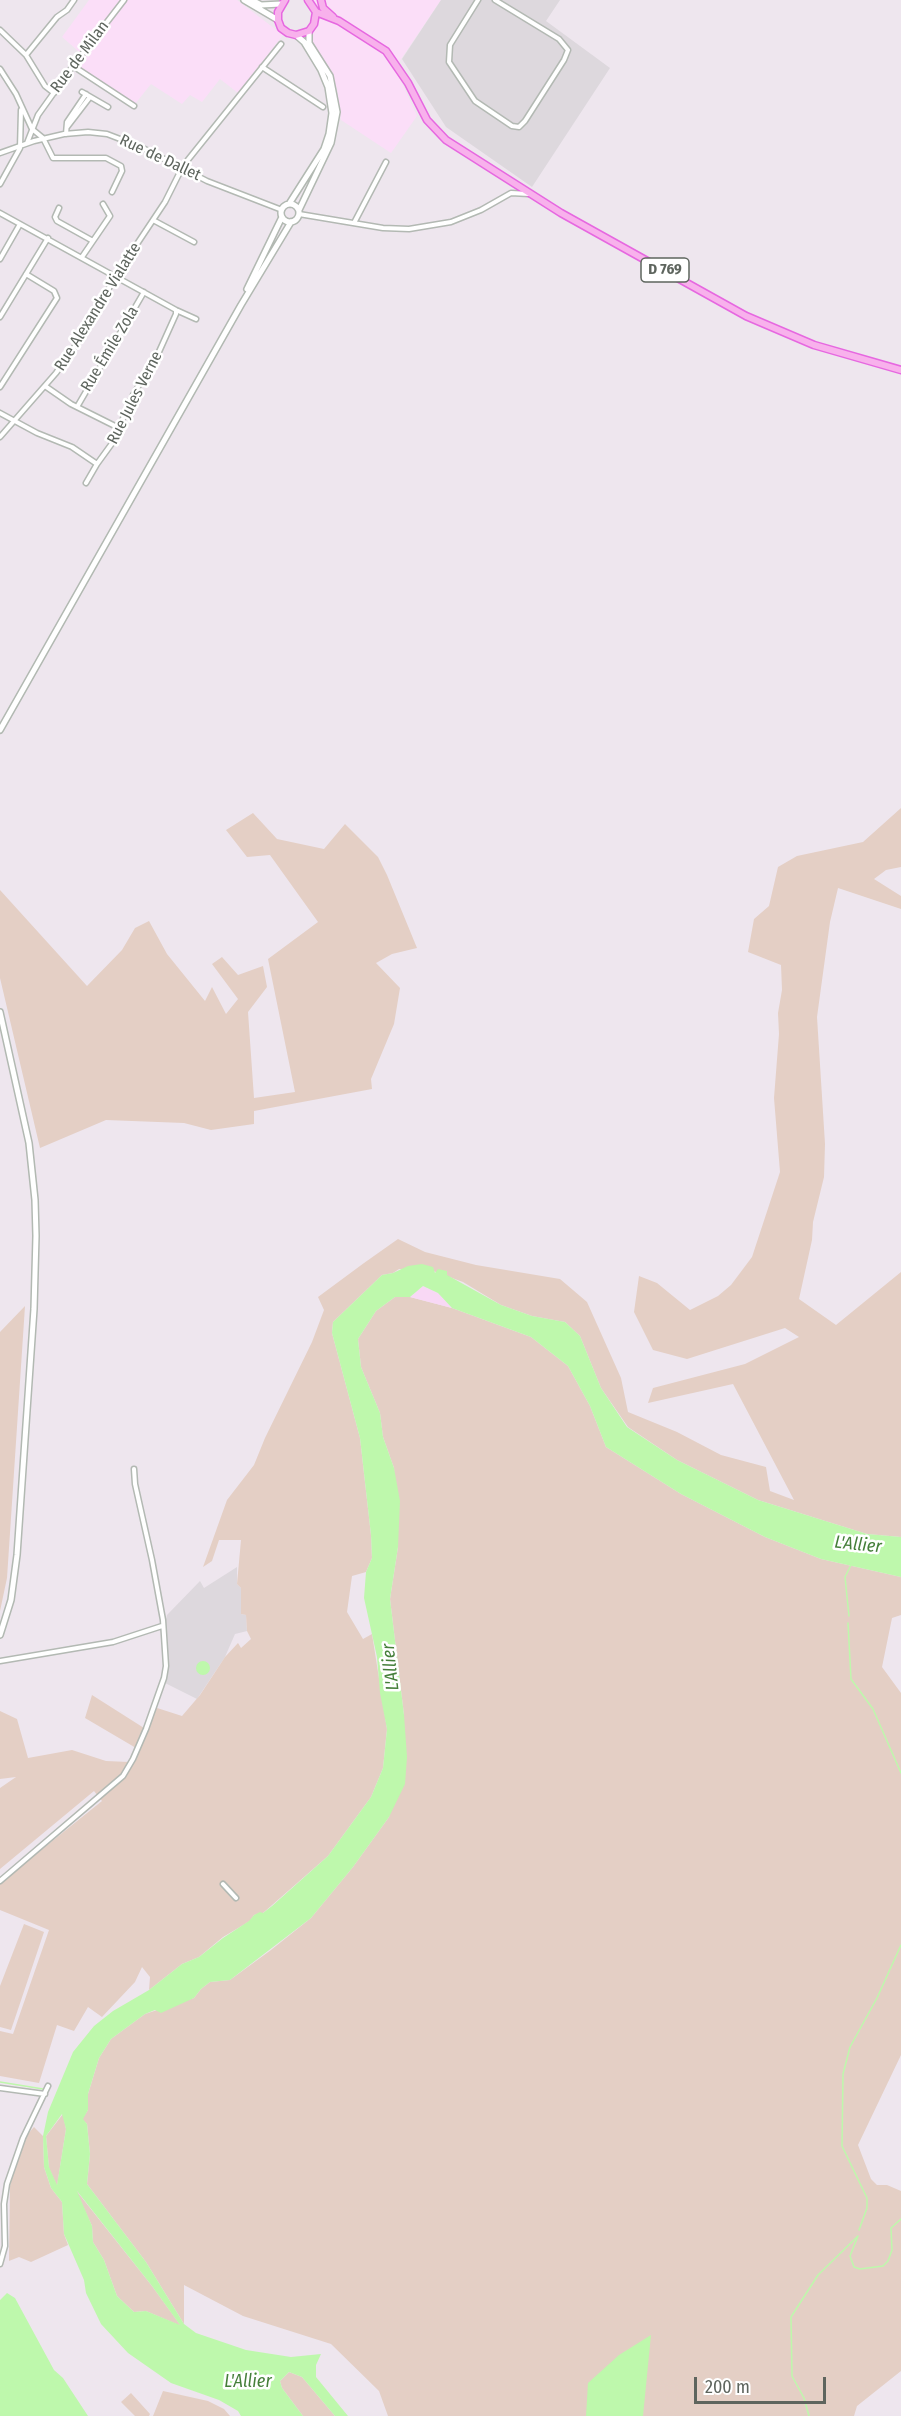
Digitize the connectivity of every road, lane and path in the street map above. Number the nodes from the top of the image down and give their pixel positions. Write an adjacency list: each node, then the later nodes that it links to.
1 (74, 0): 18 (street)
2 (124, 0): 19 (street, Rue de Milan)
3 (244, 0): 8 (main road)
4 (321, 0): 11 (main road)
5 (478, 0): 6 (street)
6 (495, 0)
7 (312, 1): 10 (main road)
8 (252, 2): 9 (main road); 12 (main road)
9 (283, 2): 12 (main road)
10 (316, 12): 11 (main road, D 769); 13 (main road)
11 (335, 19): 13 (main road); 38 (main road, D 769)
12 (278, 20): 16 (main road)
13 (314, 24): 15 (main road)
14 (0, 30): 18 (street)
15 (309, 31): 16 (main road); 42 (main road)
16 (296, 35): 40 (main road)
17 (281, 44): 20 (street, Rue Alexandre Vialatte)
18 (26, 55): 22 (street)
19 (73, 66): 22 (street, Rue de Milan); 24 (street)
20 (262, 67): 26 (street); 35 (street, Rue Alexandre Vialatte)
21 (0, 69): 23 (street)
22 (54, 93): 27 (street, Rue de Milan)
23 (20, 106): 27 (street); 28 (street)
24 (134, 106)
25 (108, 107): 29 (street)
26 (323, 107)
27 (31, 125): 28 (street); 30 (street); 31 (street, Rue de Milan)
28 (21, 128): 32 (street)
29 (66, 134): 30 (street, Rue de Dallet); 35 (street, Rue de Dallet)
30 (43, 138): 31 (street, Rue de Dallet); 37 (street)
31 (27, 143): 32 (street, Rue de Dallet)
32 (20, 146): 33 (street, Rue de Dallet); 36 (street)
33 (0, 153)
34 (386, 162): 47 (street)
35 (182, 169): 44 (street, Rue de Dallet); 45 (street, Rue Alexandre Vialatte)
36 (0, 184)
37 (112, 192)
38 (530, 194): 47 (street); 61 (main road, D 769)
39 (103, 204): 50 (street)
40 (289, 204): 42 (main road); 44 (main road)
41 (59, 208): 50 (street)
42 (299, 212): 46 (main road); 47 (street)
43 (0, 213): 48 (street)
44 (282, 214): 46 (main road); 57 (main road)
45 (153, 220): 51 (street); 55 (street, Rue Alexandre Vialatte)
46 (291, 222): 57 (main road)
47 (354, 223)
48 (20, 224): 49 (street); 53 (street)
49 (48, 238): 52 (street); 54 (street)
50 (93, 241): 52 (street)
51 (194, 242)
52 (82, 257): 55 (street)
53 (0, 259)
54 (26, 274): 59 (street); 63 (street)
55 (116, 276): 56 (street); 62 (street, Rue Alexandre Vialatte)
56 (144, 292): 58 (street); 64 (street, Rue Émile Zola)
57 (241, 305): 71 (main road)
58 (176, 310): 60 (street); 67 (street, Rue Jules Verne)
59 (0, 317)
60 (196, 319)
61 (901, 370)
62 (45, 386): 64 (street); 66 (street, Rue Alexandre Vialatte)
63 (0, 387)
64 (76, 407): 67 (street)
65 (0, 413): 66 (street)
66 (15, 421): 68 (street, Rue Alexandre Vialatte); 69 (street)
67 (119, 428): 69 (street, Rue Jules Verne)
68 (0, 437)
69 (97, 464): 70 (street, Rue Jules Verne)
70 (86, 483)
71 (0, 730)
72 (0, 1012): 75 (main road)
73 (134, 1469): 74 (street)
74 (162, 1626): 76 (street); 77 (street)
75 (1, 1634)
76 (0, 1661)
77 (0, 1881)
78 (223, 1884): 79 (street)
79 (236, 1898)
80 (48, 2086): 83 (street)
81 (0, 2088): 82 (street)
82 (23, 2092): 83 (street); 84 (street)
83 (45, 2094): 84 (street)
84 (39, 2106): 85 (street)
85 (0, 2264)

